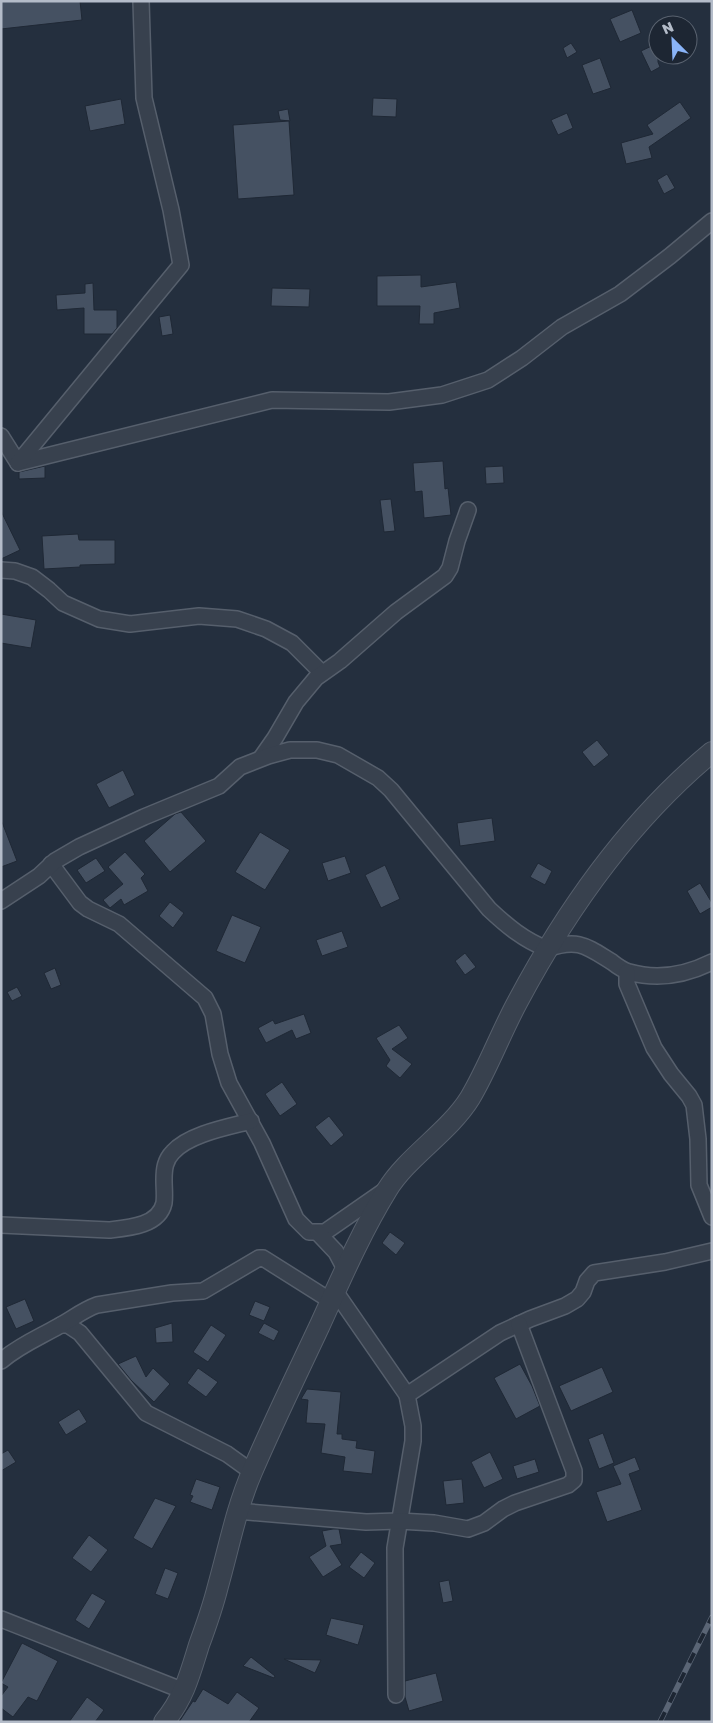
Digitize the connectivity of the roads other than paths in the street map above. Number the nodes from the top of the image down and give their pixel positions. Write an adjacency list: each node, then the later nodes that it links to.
1 (141, 1): 4 (street)
2 (712, 220): 4 (street)
3 (1, 436): 4 (street)
4 (18, 463)
5 (468, 510): 7 (street)
6 (1, 570): 7 (street)
7 (322, 673): 9 (street)
8 (712, 752): 12 (street)
9 (262, 758): 10 (street); 12 (street)
10 (51, 864): 11 (street); 15 (street)
11 (1, 901)
12 (548, 949): 14 (street); 16 (street)
13 (712, 962): 14 (street)
14 (627, 972): 17 (street)
15 (251, 1121): 18 (street); 19 (street)
16 (388, 1188): 19 (street); 21 (street)
17 (712, 1218)
18 (1, 1226)
19 (318, 1233): 21 (street)
20 (712, 1251): 23 (street)
21 (344, 1269): 22 (street)
22 (333, 1296): 24 (street); 26 (street); 27 (street)
23 (519, 1324): 26 (street); 29 (street)
24 (61, 1325): 25 (street); 27 (street)
25 (1, 1361)
26 (407, 1395): 29 (street)
27 (252, 1472): 28 (street)
28 (237, 1512): 29 (street); 31 (street)
29 (399, 1521): 32 (street)
30 (1, 1620): 31 (street)
31 (184, 1691): 33 (street)
32 (396, 1695)
33 (164, 1722)

